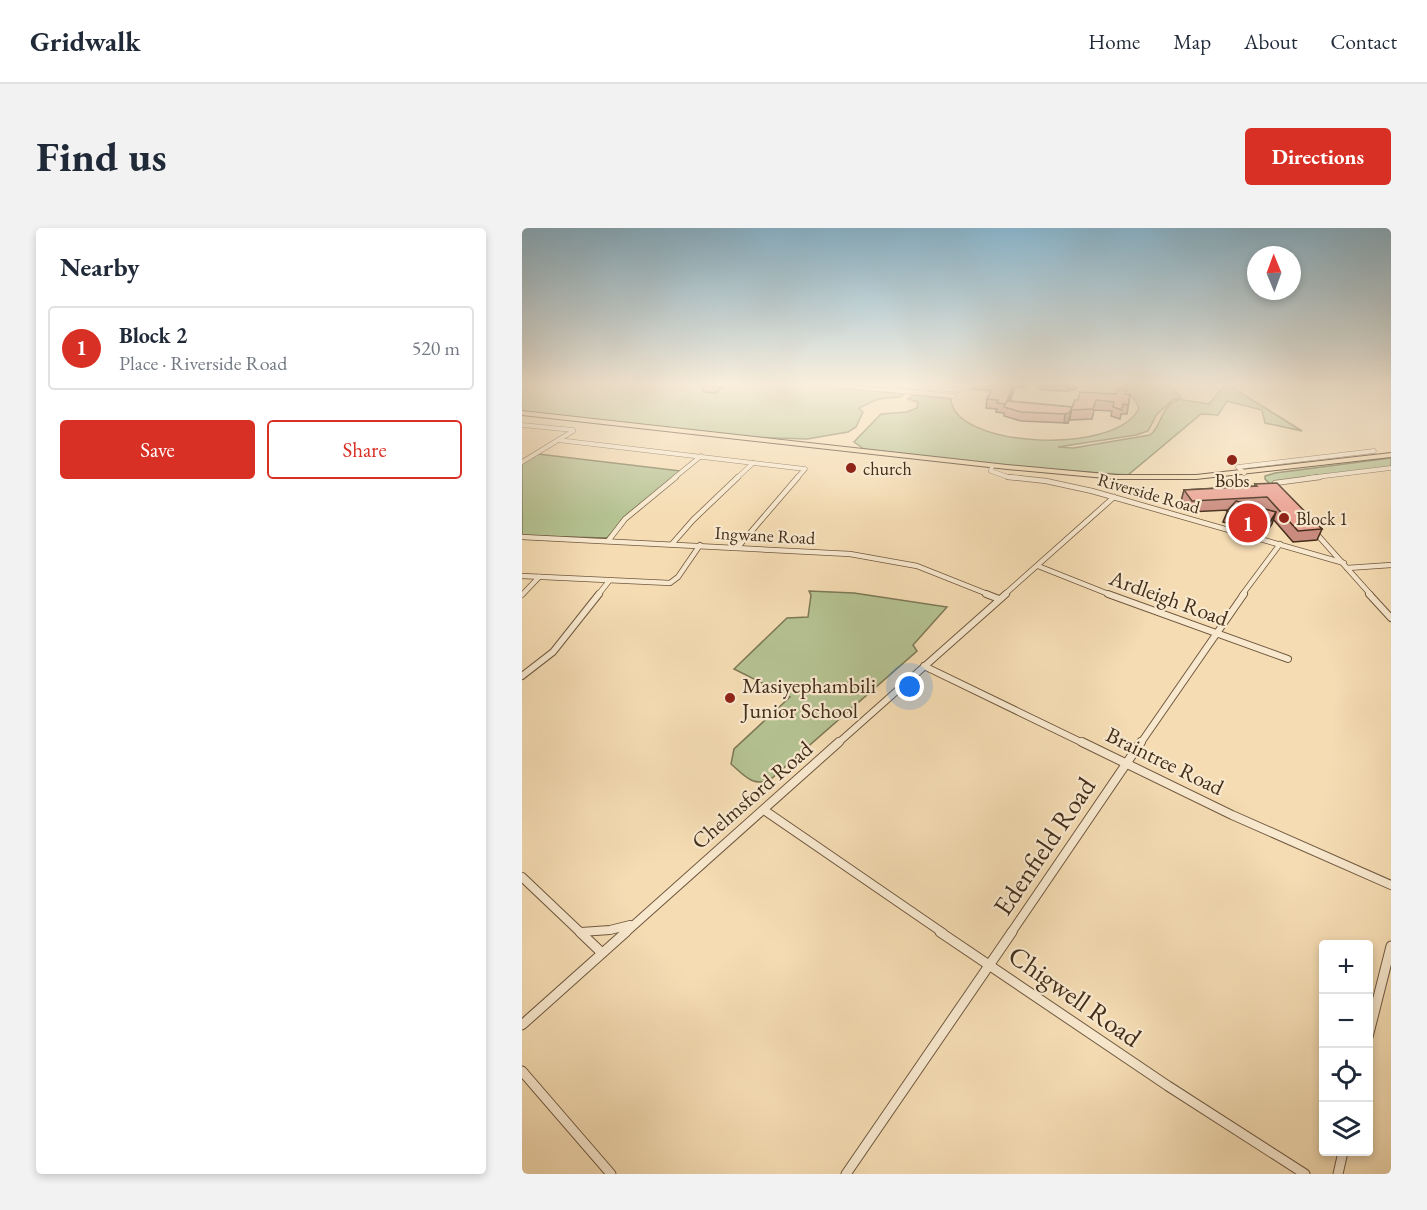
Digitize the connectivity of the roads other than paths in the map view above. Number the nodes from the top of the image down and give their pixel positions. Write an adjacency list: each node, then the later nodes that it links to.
1 (573, 430): 3 (street)
2 (678, 430): 11 (highway)
3 (558, 440): 6 (street); 7 (street)
4 (1374, 451): 12 (street)
5 (1391, 455): 12 (highway)
6 (701, 456): 8 (street); 18 (street)
7 (522, 462)
8 (753, 463): 19 (street); 22 (street)
9 (1007, 467): 11 (highway); 12 (highway); 13 (street)
10 (1391, 468): 14 (street)
11 (992, 469): 13 (street, Riverside Road)
12 (1244, 473)
13 (1014, 478): 15 (street, Riverside Road)
14 (1282, 496)
15 (1114, 497): 20 (street, Riverside Road); 24 (street, Chelmsford Road)
16 (1306, 522): 25 (street)
17 (522, 537): 18 (street, Ingwane Road)
18 (608, 541): 19 (street, Ingwane Road)
19 (672, 544): 21 (street, Ingwane Road)
20 (1280, 544): 25 (street, Riverside Road); 32 (street, Edenfield Road)
21 (700, 545): 22 (street, Ingwane Road); 28 (street)
22 (738, 547): 30 (street, Ingwane Road)
23 (1391, 565): 25 (street)
24 (1038, 566): 30 (street, Chelmsford Road); 32 (street, Ardleigh Road)
25 (1346, 566): 31 (street)
26 (522, 576): 27 (street)
27 (539, 577): 28 (street); 29 (street)
28 (609, 581): 35 (street)
29 (522, 595)
30 (999, 599): 34 (street, Chelmsford Road)
31 (1391, 618)
32 (1216, 632): 33 (street, Ardleigh Road); 36 (street, Edenfield Road)
33 (1288, 659)
34 (924, 666): 36 (street, Braintree Road); 37 (street, Chelmsford Road)
35 (522, 676)
36 (1127, 763): 39 (street, Braintree Road); 44 (street, Edenfield Road)
37 (764, 810): 40 (street, Chelmsford Road); 44 (street, Chigwell Road)
38 (522, 877): 41 (street)
39 (1391, 885)
40 (634, 923): 41 (street); 43 (street, Chelmsford Road)
41 (580, 932): 43 (street)
42 (1391, 946): 45 (street)
43 (602, 953): 46 (street, Chelmsford Road)
44 (989, 964): 50 (street, Edenfield Road); 51 (street, Chigwell Road)
45 (1373, 1017)
46 (522, 1024)
47 (522, 1071): 49 (street)
48 (1342, 1156): 52 (street)
49 (611, 1174)
50 (846, 1174)
51 (1305, 1174)
52 (1338, 1174)

